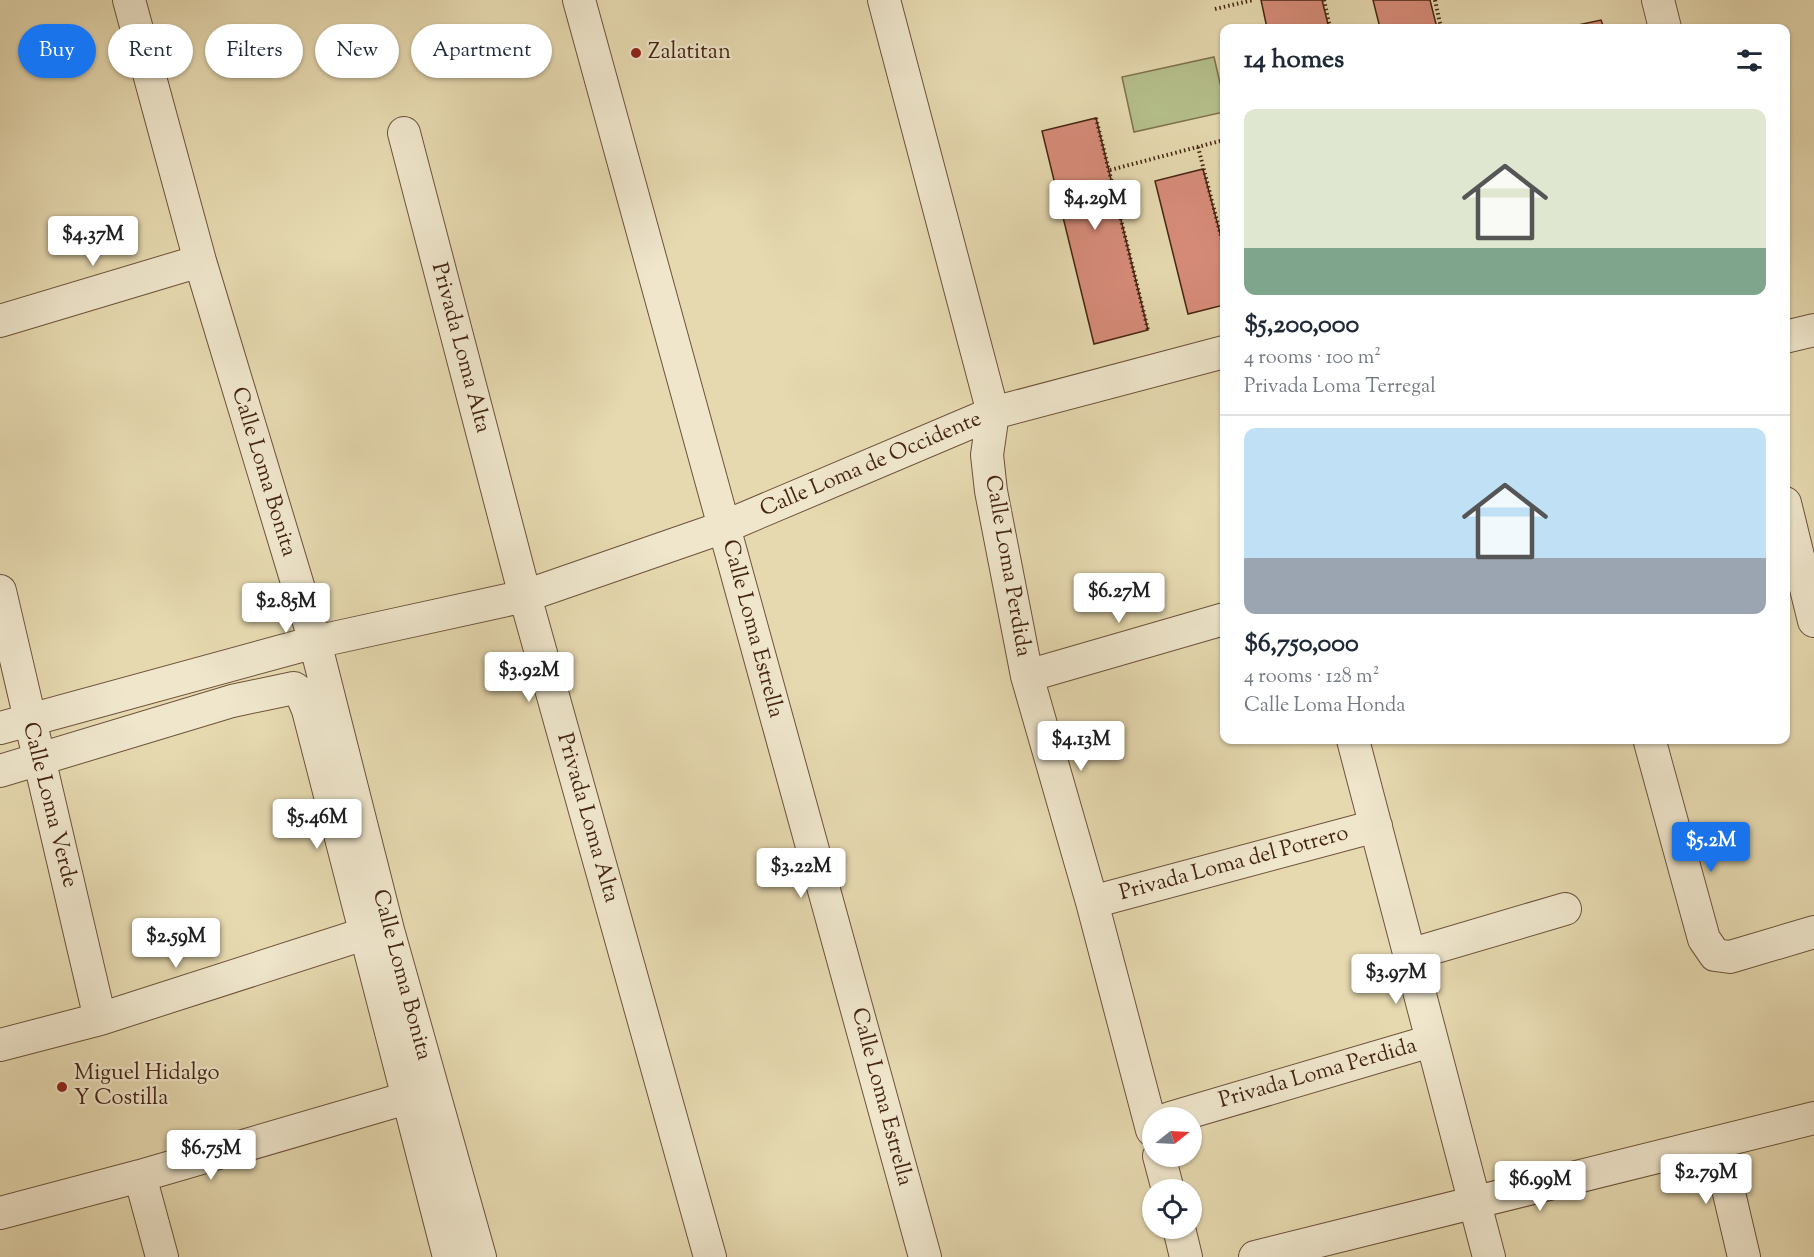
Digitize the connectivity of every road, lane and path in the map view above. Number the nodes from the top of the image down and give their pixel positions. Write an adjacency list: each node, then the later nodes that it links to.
1 (129, 0): 18 (street, Calle Loma Bonita)
2 (579, 0): 25 (street, Calle Loma Estrella)
3 (884, 0): 24 (street, Calle Loma Perdida)
4 (1253, 0): 8 (path)
5 (1324, 0): 9 (path)
6 (1435, 0): 10 (path)
7 (1658, 0): 11 (street)
8 (1215, 9)
9 (1329, 24)
10 (1441, 24)
11 (1664, 24)
12 (1096, 118): 16 (path)
13 (404, 133): 28 (street, Privada Loma Alta)
14 (1220, 141): 15 (path)
15 (1198, 147): 16 (path); 17 (path)
16 (1110, 170): 20 (path)
17 (1220, 232)
18 (200, 261): 19 (street); 31 (street, Calle Loma Bonita)
19 (0, 321)
20 (1148, 330)
21 (1814, 330): 22 (street)
22 (1790, 336)
23 (1220, 353): 24 (street, Calle Loma de Occidente)
24 (993, 413): 25 (street, Calle Loma de Occidente); 32 (street, Calle Loma Perdida)
25 (724, 527): 28 (street, Calle Loma de Occidente); 60 (street, Calle Loma Estrella)
26 (1790, 531): 30 (street)
27 (0, 591): 33 (street, Calle Loma Verde)
28 (525, 596): 31 (street, Calle Loma de Occidente); 59 (street, Privada Loma Alta)
29 (1220, 620): 32 (street)
30 (1814, 621)
31 (315, 642): 33 (street, Calle Loma de Occidente); 58 (street, Calle Loma Bonita)
32 (1027, 676): 39 (street, Calle Loma Perdida)
33 (14, 724): 36 (street, Calle Loma Verde)
34 (1354, 744): 38 (street)
35 (1651, 744): 41 (street)
36 (40, 760): 37 (street); 42 (street); 44 (street, Calle Loma Verde)
37 (0, 771)
38 (1376, 826): 39 (street, Privada Loma del Potrero); 43 (street)
39 (1092, 902): 48 (street, Calle Loma Perdida)
40 (1565, 909): 43 (street)
41 (1814, 932)
42 (364, 934): 44 (street); 47 (street)
43 (1409, 955): 45 (street)
44 (100, 1019): 46 (street)
45 (1431, 1041): 49 (street, Privada Loma Perdida); 53 (street)
46 (0, 1045)
47 (407, 1098): 52 (street); 57 (street)
48 (1151, 1107)
49 (1202, 1109)
50 (1814, 1118): 51 (street)
51 (1716, 1142): 53 (street); 64 (street)
52 (140, 1176): 54 (street); 56 (street)
53 (1475, 1202): 62 (street); 63 (street)
54 (0, 1213)
55 (1182, 1239): 61 (street)
56 (162, 1257)
57 (449, 1257)
58 (480, 1257)
59 (710, 1257)
60 (925, 1257)
61 (1186, 1257)
62 (1255, 1257)
63 (1489, 1257)
64 (1744, 1257)

